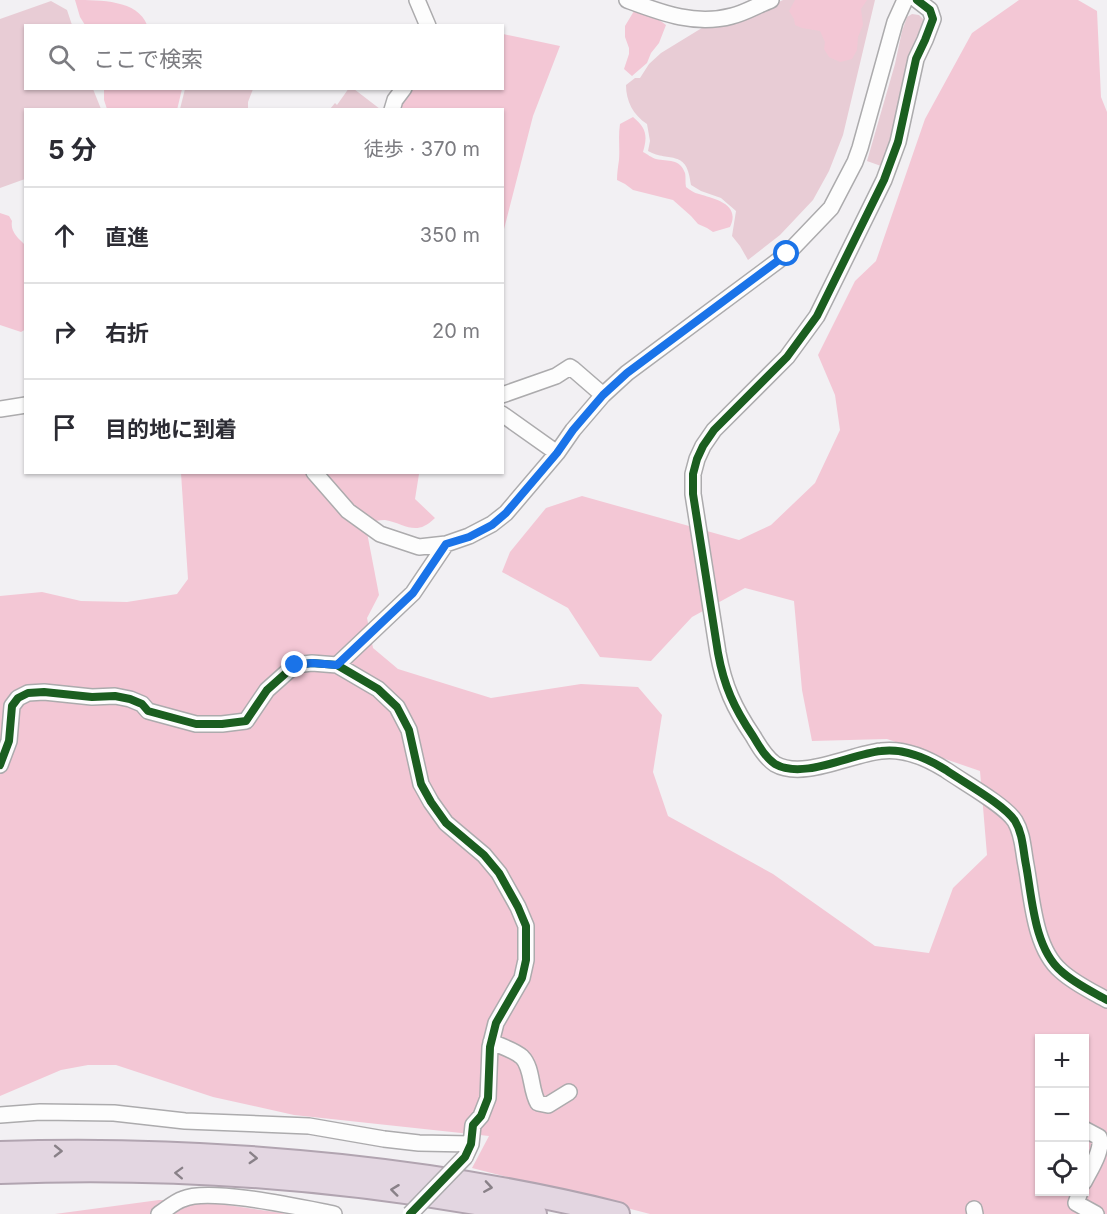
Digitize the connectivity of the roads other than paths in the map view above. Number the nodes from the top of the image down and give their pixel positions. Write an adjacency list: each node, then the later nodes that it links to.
1 (417, 0): 6 (street)
2 (627, 0): 3 (street)
3 (771, 0)
4 (905, 0): 10 (street)
5 (917, 0): 19 (street)
6 (427, 24)
7 (402, 90): 8 (street)
8 (393, 108)
9 (504, 394): 10 (street)
10 (603, 395): 14 (street)
11 (24, 405): 12 (street)
12 (0, 409)
13 (504, 415): 14 (street)
14 (557, 453): 16 (street)
15 (316, 474): 16 (street)
16 (446, 544): 17 (street)
17 (337, 665): 18 (street); 20 (street)
18 (0, 765)
19 (1107, 1000)
20 (491, 1042): 21 (street); 24 (street)
21 (569, 1092)
22 (0, 1115): 24 (street)
23 (1089, 1132): 27 (street)
24 (468, 1151): 32 (street, bridge)
25 (0, 1153): 34 (highway, one-way to 34)
26 (0, 1172): 33 (highway, one-way to 26)
27 (1089, 1172)
28 (1078, 1196): 35 (street)
29 (1107, 1206): 36 (street)
30 (159, 1214): 31 (street)
31 (334, 1214)
32 (410, 1214)
33 (535, 1214)
34 (618, 1214)
35 (1096, 1214)
36 (1105, 1214)

